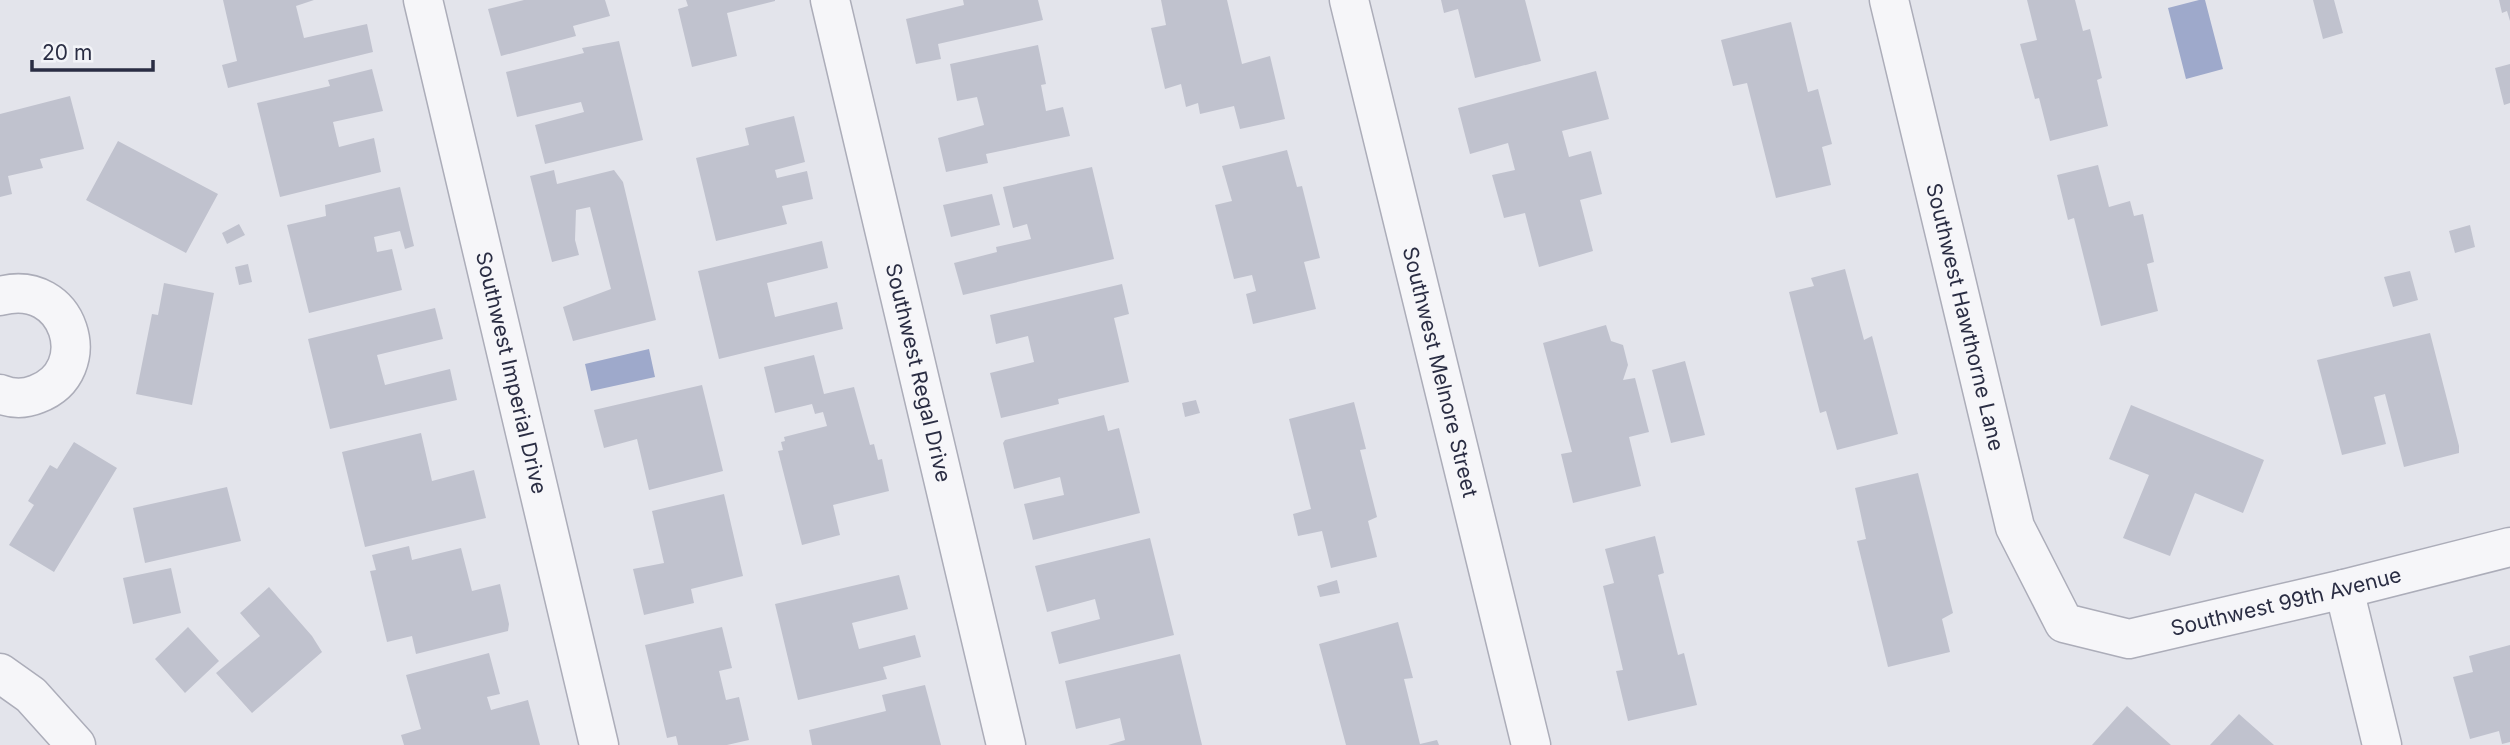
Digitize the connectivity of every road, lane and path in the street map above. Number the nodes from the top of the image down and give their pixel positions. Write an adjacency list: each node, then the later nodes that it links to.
1 (423, 0): 12 (street, Southwest Imperial Drive)
2 (830, 0): 13 (street, Southwest Regal Drive)
3 (1349, 0): 14 (street, Southwest Melnore Street)
4 (1889, 0): 9 (street, Southwest Hawthorne Lane)
5 (0, 296): 6 (street)
6 (0, 394)
7 (2510, 547): 8 (street, Southwest 99th Avenue)
8 (2344, 589): 9 (street, Southwest 99th Avenue); 15 (street)
9 (2064, 623)
10 (0, 673): 11 (street)
11 (76, 745)
12 (599, 745)
13 (1006, 745)
14 (1531, 745)
15 (2382, 745)

